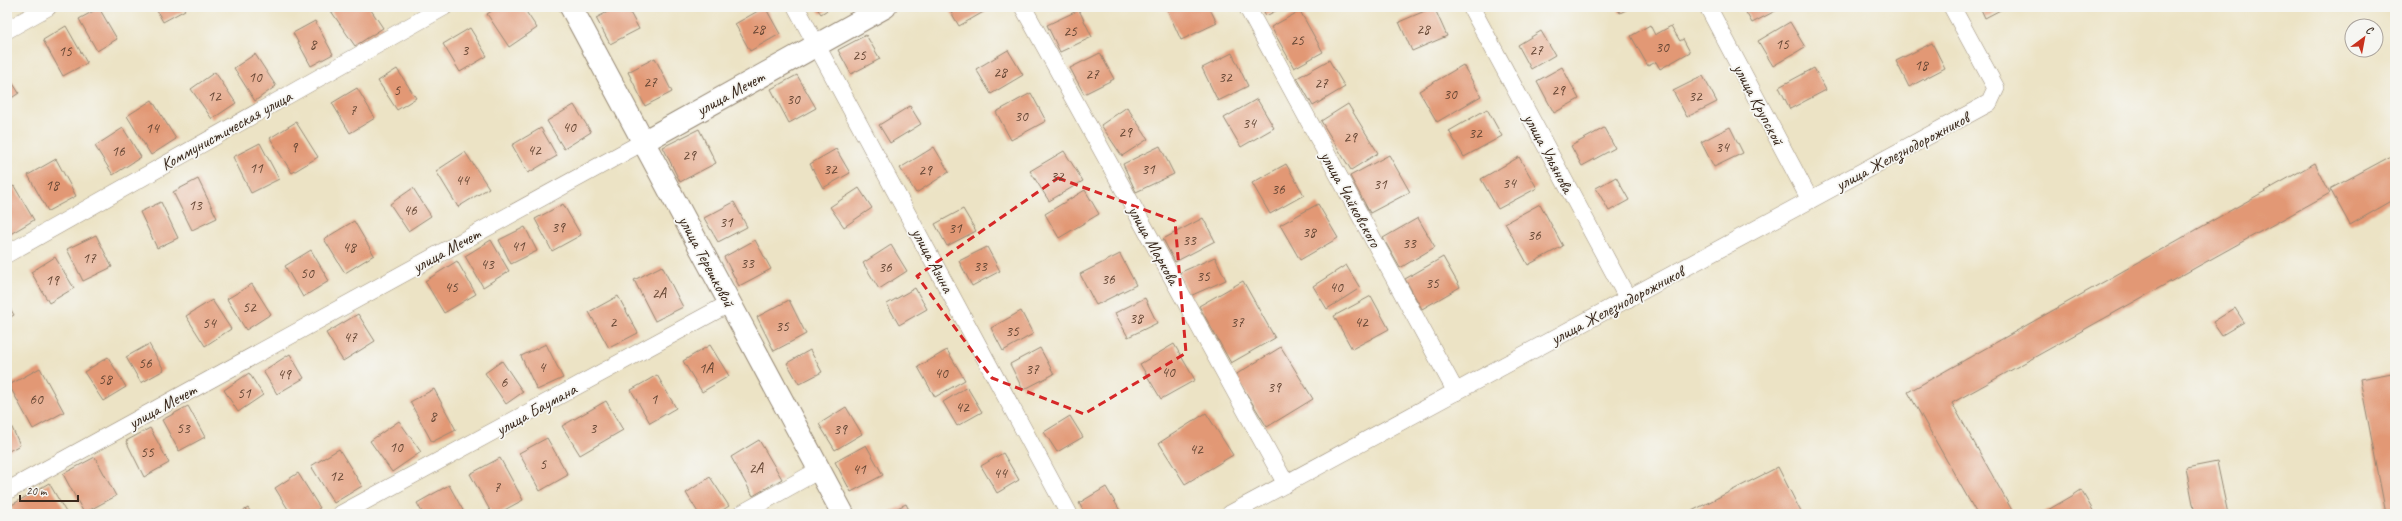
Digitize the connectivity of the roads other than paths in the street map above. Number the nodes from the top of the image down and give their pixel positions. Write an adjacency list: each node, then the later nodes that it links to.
1 (48, 7): 11 (street)
2 (444, 7): 15 (street, Коммунистическая улица)
3 (571, 7): 13 (street, улица Терешковой)
4 (796, 7): 12 (street, улица Азина)
5 (885, 7): 12 (street, улица Мечет)
6 (1023, 7): 20 (street, улица Маркова)
7 (1247, 7): 18 (street, улица Чайковского)
8 (1470, 7): 16 (street, улица Ульянова)
9 (1708, 7): 14 (street, улица Крупской)
10 (1952, 7): 14 (street, улица Железнодорожников)
11 (7, 30)
12 (816, 45): 13 (street, улица Мечет); 25 (street, улица Азина)
13 (643, 142): 17 (street, улица Терешковой); 21 (street, улица Мечет)
14 (1810, 200): 16 (street, улица Железнодорожников)
15 (7, 254)
16 (1628, 299): 18 (street, улица Железнодорожников)
17 (730, 303): 19 (street, улица Терешковой); 22 (street, улица Баумана)
18 (1456, 392): 20 (street, улица Железнодорожников)
19 (819, 470): 23 (street); 24 (street, улица Терешковой)
20 (1286, 484): 26 (street, улица Железнодорожников)
21 (7, 491)
22 (342, 514)
23 (741, 514)
24 (843, 514)
25 (1069, 514)
26 (1230, 514)

